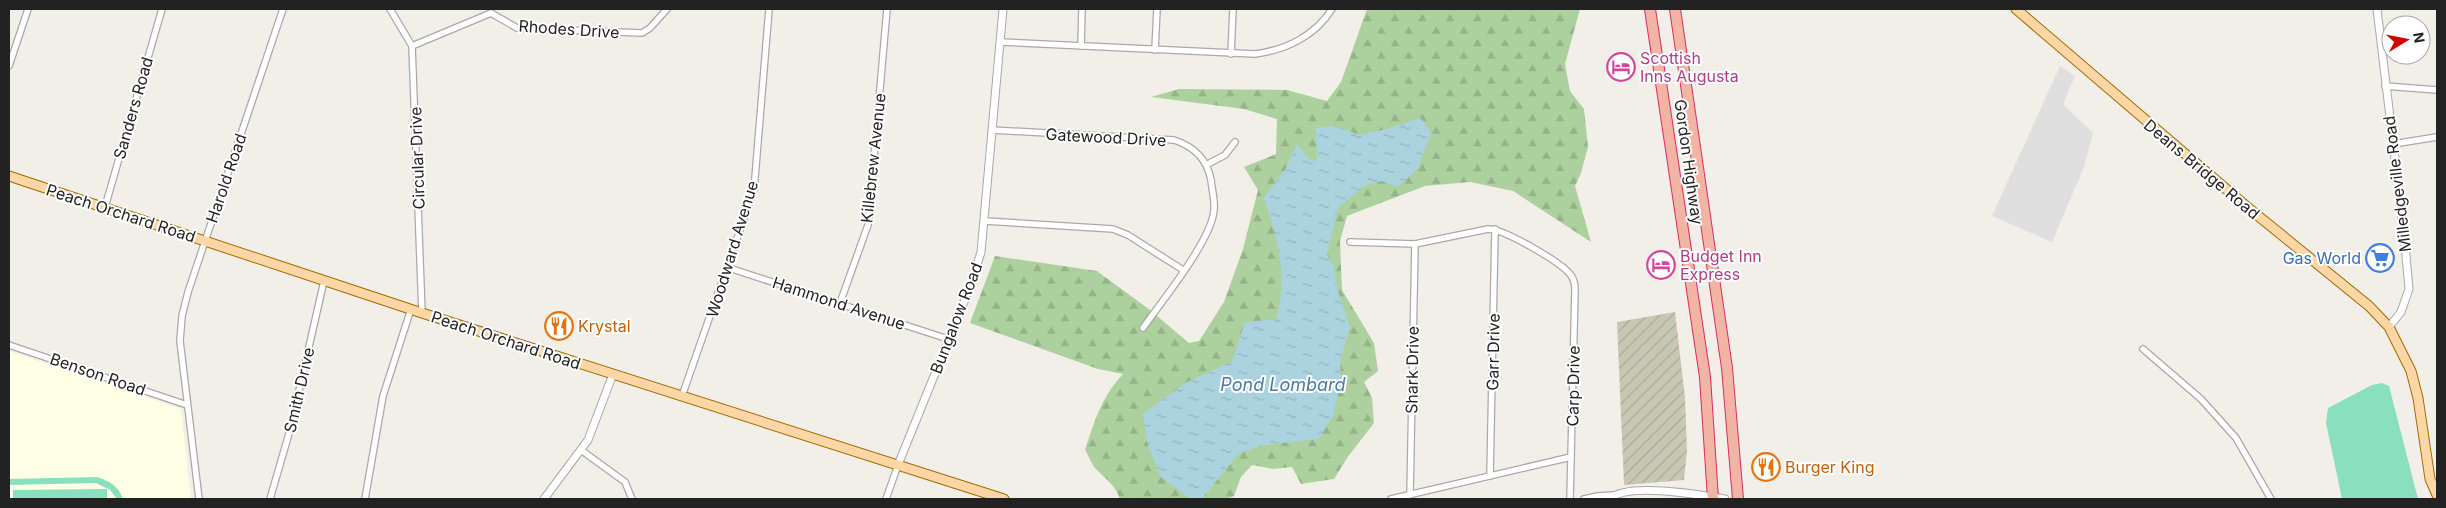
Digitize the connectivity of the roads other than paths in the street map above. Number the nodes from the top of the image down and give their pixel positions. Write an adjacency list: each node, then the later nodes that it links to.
1 (28, 9): 23 (street)
2 (162, 9): 32 (street, Sanders Road)
3 (283, 9): 35 (street, Harold Road)
4 (390, 9): 19 (street, Circular Drive)
5 (667, 9): 17 (street, Rhodes Drive)
6 (769, 9): 38 (street, Woodward Avenue)
7 (888, 9): 41 (street, Killebrew Avenue)
8 (1003, 9): 18 (street, Bungalow Road)
9 (1082, 9): 20 (street)
10 (1157, 9): 21 (street)
11 (1233, 9): 22 (street)
12 (1332, 9): 22 (street)
13 (1650, 9): 60 (highway, Gordon Highway)
14 (1675, 9): 72 (highway, Gordon Highway)
15 (2016, 9): 44 (main road, Deans Bridge Road)
16 (2376, 9): 24 (street, Milledgeville Road)
17 (489, 11): 19 (street, Rhodes Drive)
18 (1000, 42): 20 (street); 26 (street, Bungalow Road)
19 (412, 46): 43 (street, Circular Drive)
20 (1081, 46): 21 (street)
21 (1155, 50): 22 (street)
22 (1231, 54)
23 (9, 66)
24 (2385, 86): 25 (street); 29 (street, Milledgeville Road)
25 (2437, 90)
26 (992, 130): 30 (street, Gatewood Drive); 33 (street, Bungalow Road)
27 (2437, 137): 29 (street)
28 (1235, 142): 30 (street)
29 (2393, 144): 44 (street, Milledgeville Road)
30 (1206, 165): 39 (street)
31 (9, 176): 32 (main road, Peach Orchard Road)
32 (104, 207): 35 (main road, Peach Orchard Road)
33 (985, 221): 39 (street); 46 (street, Bungalow Road)
34 (1496, 229): 37 (street); 53 (street, Carp Drive); 55 (street, Garr Drive)
35 (205, 241): 40 (main road, Peach Orchard Road); 51 (street, Harold Road)
36 (1350, 242): 37 (street)
37 (1415, 244): 56 (street, Shark Drive)
38 (729, 268): 41 (street, Hammond Avenue); 50 (street, Woodward Avenue)
39 (1183, 270): 45 (street)
40 (324, 281): 42 (main road, Peach Orchard Road); 62 (street, Smith Drive)
41 (840, 304): 46 (street, Hammond Avenue)
42 (411, 309): 43 (main road, Peach Orchard Road); 63 (street)
43 (422, 313): 49 (main road, Peach Orchard Road)
44 (2389, 327): 57 (main road)
45 (1143, 328)
46 (948, 339): 54 (street, Bungalow Road)
47 (9, 344): 51 (street, Benson Road)
48 (2143, 349): 73 (street)
49 (613, 374): 50 (main road, Peach Orchard Road); 52 (street)
50 (682, 396): 54 (main road, Peach Orchard Road)
51 (186, 405): 61 (street, Harold Road)
52 (581, 450): 64 (street); 65 (street)
53 (1571, 457): 55 (street); 69 (street, Carp Drive)
54 (898, 466): 66 (street, Bungalow Road); 67 (main road, Peach Orchard Road)
55 (1490, 476): 56 (street)
56 (1410, 495): 68 (street)
57 (2437, 495)
58 (1686, 496): 59 (street); 60 (street)
59 (1612, 497): 70 (street)
60 (1713, 498): 71 (street)
61 (199, 499)
62 (270, 499)
63 (365, 499)
64 (544, 499)
65 (632, 499)
66 (886, 499)
67 (1004, 499)
68 (1391, 499)
69 (1570, 499)
70 (1584, 499)
71 (1725, 499)
72 (1738, 499)
73 (2271, 499)

